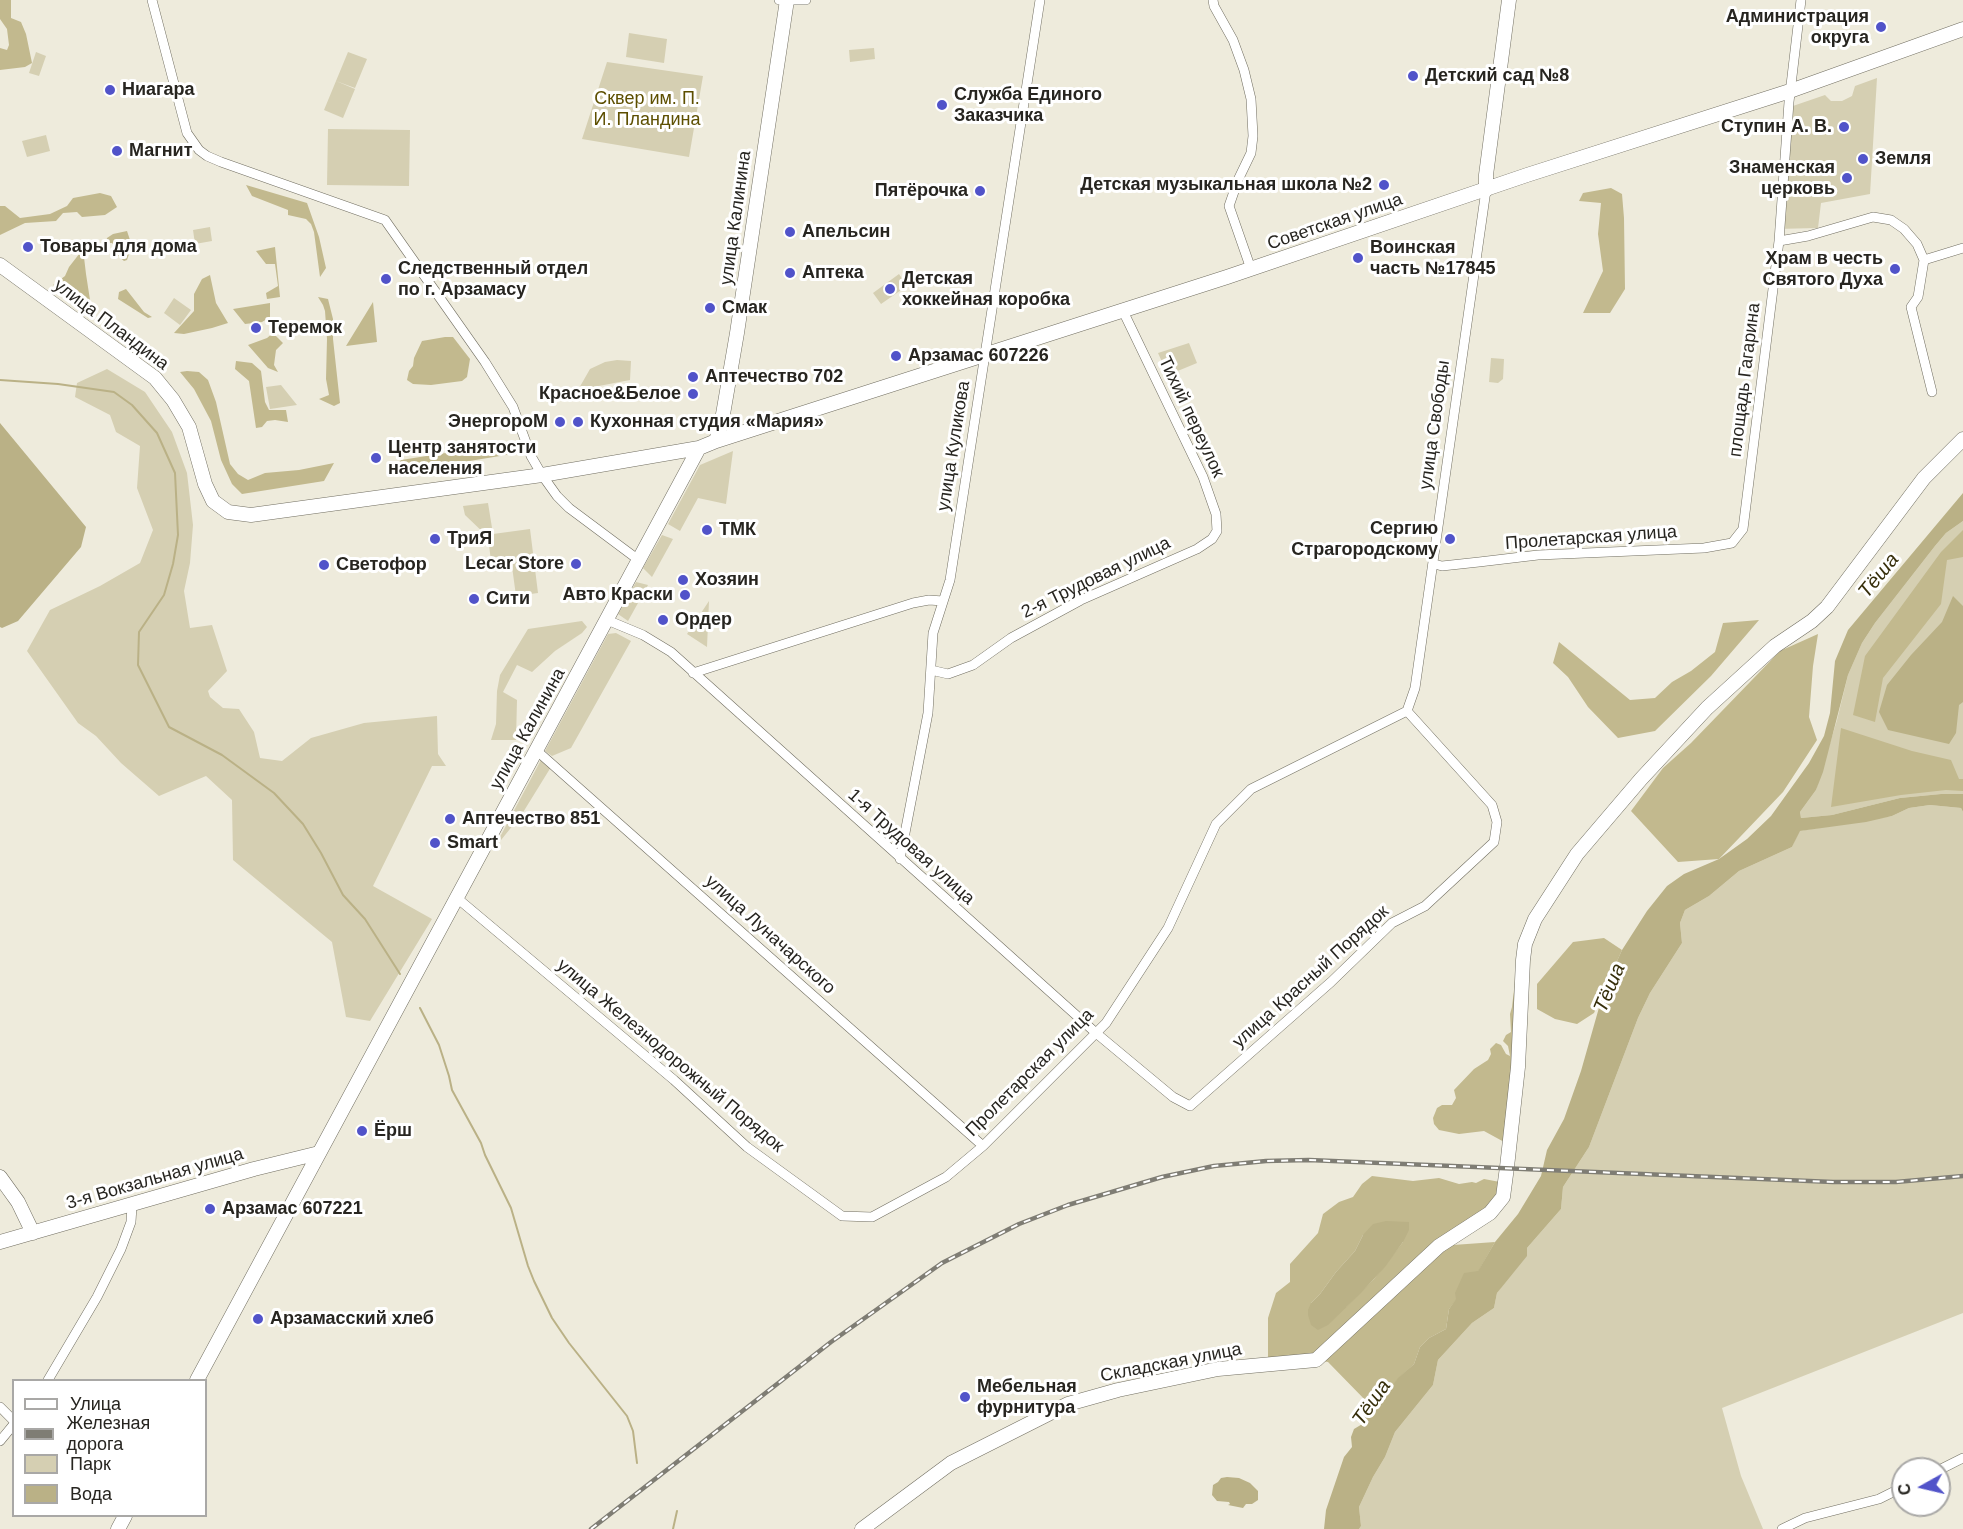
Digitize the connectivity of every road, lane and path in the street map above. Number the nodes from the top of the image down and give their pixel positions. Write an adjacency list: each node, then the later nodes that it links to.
1 (152, 0): 22 (street)
2 (784, 0): 3 (street); 20 (street, улица Калинина)
3 (806, 0)
4 (1040, 0): 17 (street, улица Куликова)
5 (1213, 0): 15 (street)
6 (1509, 0): 10 (street, улица Свободы)
7 (1801, 0): 9 (street, площадь Гагарина)
8 (1963, 29): 9 (street, Советская улица)
9 (1790, 90): 10 (street, Советская улица); 11 (street, площадь Гагарина)
10 (1486, 190): 15 (street, Советская улица); 26 (street, улица Свободы)
11 (1779, 241): 13 (street); 23 (street, площадь Гагарина)
12 (1963, 248): 13 (street)
13 (1924, 260): 18 (street)
14 (0, 265): 22 (street, улица Пландина)
15 (1251, 269): 16 (street, Советская улица)
16 (1123, 311): 17 (street, Советская улица); 24 (street, Тихий переулок)
17 (985, 355): 20 (street, Советская улица); 27 (street, улица Куликова)
18 (1932, 392)
19 (1963, 439): 51 (street, Складская улица)
20 (716, 441): 21 (street, Советская улица)
21 (699, 448): 22 (street, улица Пландина); 25 (street, улица Калинина)
22 (542, 476): 25 (street)
23 (1743, 530): 26 (street, Пролетарская улица)
24 (1212, 539): 29 (street, 2-я Трудовая улица)
25 (640, 561): 28 (street, улица Калинина)
26 (1434, 564): 31 (street, улица Свободы)
27 (943, 601): 29 (street, улица Куликова); 30 (street)
28 (607, 620): 30 (street, 1-я Трудовая улица); 32 (street, улица Калинина)
29 (931, 670): 33 (street, улица Куликова)
30 (693, 673): 33 (street, 1-я Трудовая улица)
31 (1407, 711): 35 (street, Пролетарская улица); 36 (street, улица Красный Порядок)
32 (536, 750): 34 (street, улица Калинина); 37 (street, улица Луначарского)
33 (900, 860): 35 (street, 1-я Трудовая улица)
34 (457, 898): 38 (street, улица Калинина); 41 (street, улица Железнодорожный Порядок)
35 (1096, 1033): 36 (street, 1-я Трудовая улица); 37 (street, Пролетарская улица)
36 (1190, 1106)
37 (982, 1146): 41 (street, Пролетарская улица)
38 (320, 1153): 40 (street, 3-я Вокзальная улица); 45 (street, улица Калинина)
39 (0, 1177): 42 (street)
40 (132, 1206): 42 (street, 3-я Вокзальная улица); 44 (street)
41 (872, 1217)
42 (33, 1233): 43 (street, 3-я Вокзальная улица)
43 (0, 1242)
44 (49, 1379)
45 (197, 1379)
46 (0, 1407): 47 (street)
47 (12, 1421)
48 (12, 1426): 49 (street)
49 (0, 1441)
50 (1891, 1493): 52 (street)
51 (862, 1529)
52 (1782, 1529)

